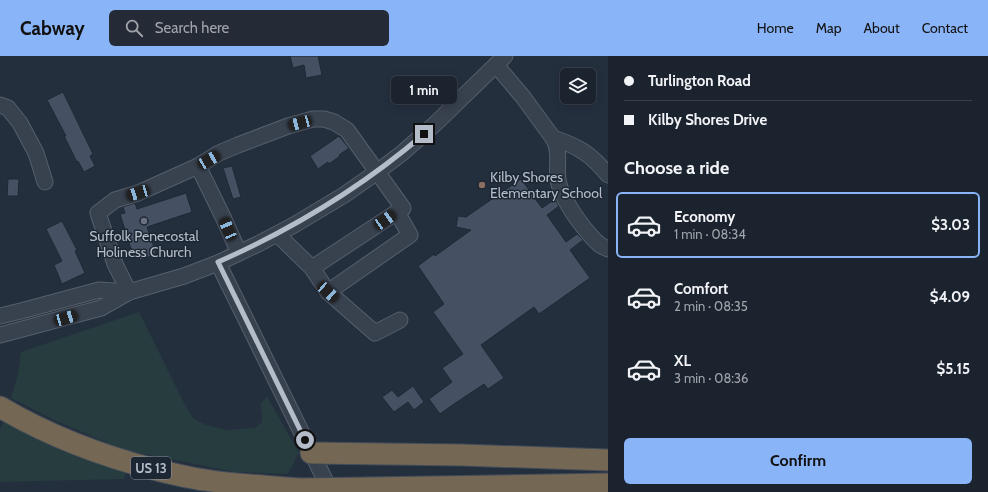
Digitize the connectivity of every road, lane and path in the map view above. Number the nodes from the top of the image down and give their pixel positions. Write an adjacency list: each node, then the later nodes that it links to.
1 (501, 61): 3 (street); 5 (street)
2 (0, 105): 7 (street)
3 (553, 138): 6 (street); 10 (street)
4 (198, 166): 5 (street); 11 (street); 14 (street)
5 (377, 172): 8 (street); 9 (street)
6 (608, 176)
7 (45, 182)
8 (397, 212): 13 (street); 15 (street)
9 (277, 234): 11 (street); 13 (street)
10 (608, 249)
11 (239, 253): 12 (street)
12 (218, 262): 14 (street); 20 (street)
13 (312, 268): 15 (street)
14 (129, 292): 16 (street); 18 (street)
15 (328, 292): 17 (street)
16 (0, 316)
17 (400, 320)
18 (0, 335)
19 (6, 411): 23 (highway, US 13)
20 (311, 453): 21 (highway); 25 (street)
21 (608, 460)
22 (608, 484): 23 (highway, US 13, bridge)
23 (299, 489): 24 (highway)
24 (247, 492)
25 (331, 492)

